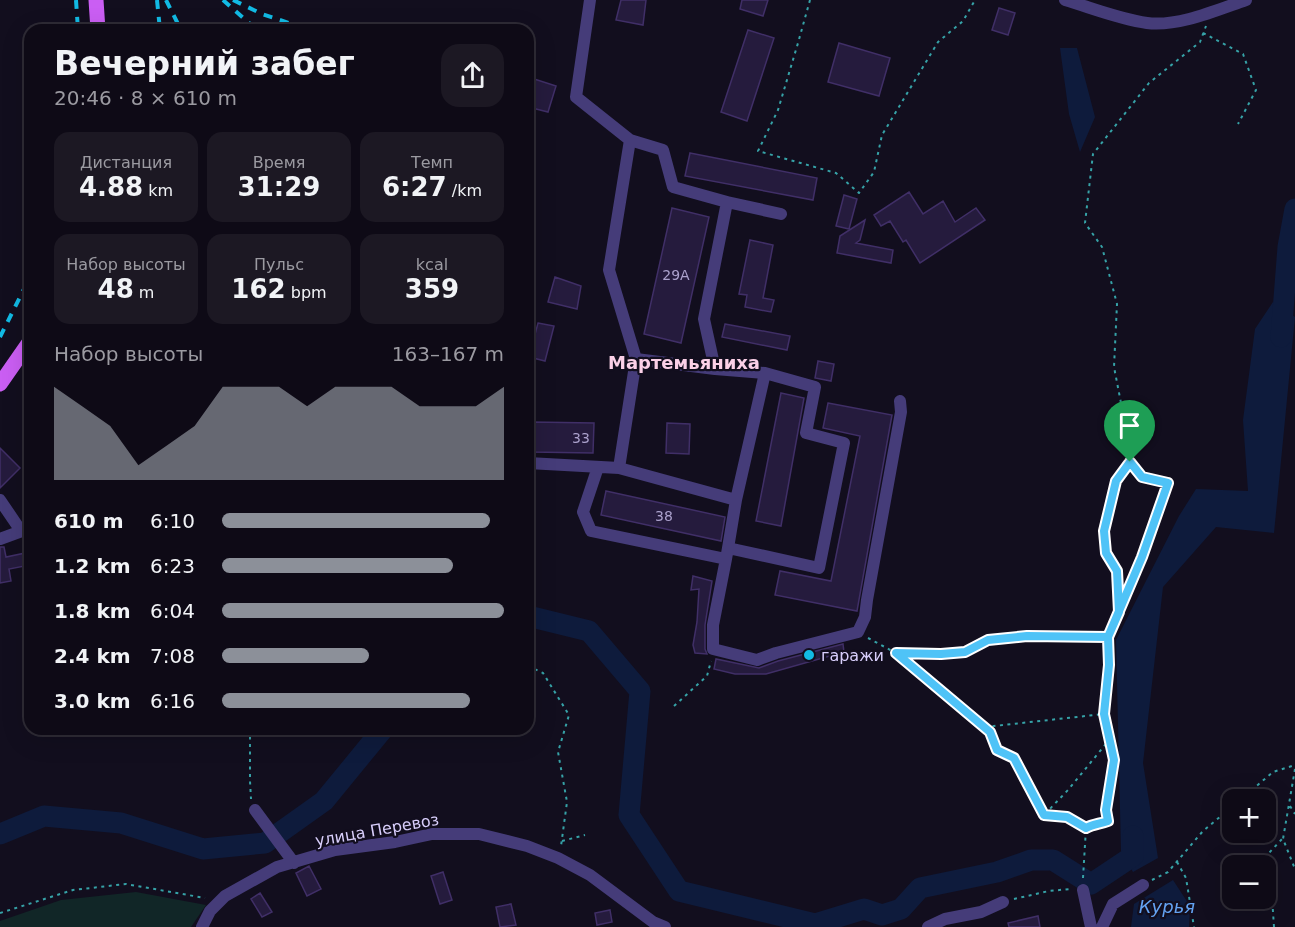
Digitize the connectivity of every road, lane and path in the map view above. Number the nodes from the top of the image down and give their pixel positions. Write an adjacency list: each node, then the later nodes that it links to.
1 (96, 0): 8 (main road)
2 (590, 0): 11 (street)
3 (810, 0): 4 (path)
4 (975, 0)
5 (1065, 0): 7 (street)
6 (1246, 0): 7 (street)
7 (1211, 12): 9 (path)
8 (98, 24)
9 (1203, 33): 10 (path); 20 (path)
10 (1238, 124)
11 (630, 140): 12 (street); 15 (street)
12 (727, 202): 13 (street); 16 (street)
13 (781, 214)
14 (24, 350): 18 (main road)
15 (636, 359): 16 (street); 23 (street)
16 (715, 369): 17 (street)
17 (765, 373): 25 (street); 29 (street)
18 (0, 384)
19 (900, 401): 31 (street)
20 (1130, 462): 30 (path); 30 (path)
21 (534, 463): 22 (street)
22 (598, 467): 23 (street); 29 (street)
23 (619, 468): 25 (street)
24 (0, 500): 26 (street)
25 (736, 500): 29 (street)
26 (24, 527)
27 (24, 530): 28 (street)
28 (0, 539)
29 (727, 554): 33 (street)
30 (1119, 612): 32 (path)
31 (858, 632): 33 (street); 34 (path)
32 (1108, 637): 34 (path); 37 (path)
33 (713, 649): 36 (path)
34 (896, 653): 38 (path)
35 (534, 669): 51 (path)
36 (674, 706)
37 (1104, 714): 38 (path); 40 (path)
38 (984, 727): 46 (path)
39 (250, 735): 44 (path)
40 (1110, 739): 46 (path); 48 (path)
41 (1295, 767): 42 (path); 43 (path)
42 (1253, 789)
43 (1289, 805): 45 (path); 50 (path)
44 (255, 810): 53 (street)
45 (1295, 814)
46 (1044, 815): 48 (path)
47 (1222, 815): 54 (path)
48 (1086, 828): 57 (path)
49 (585, 835): 51 (path)
50 (1283, 839): 55 (path); 67 (path)
51 (562, 841): 52 (path)
52 (558, 858): 53 (street, улица Перевоз); 62 (street, улица Перевоз)
53 (291, 859): 58 (street, улица Перевоз)
54 (1177, 862): 56 (path); 66 (path)
55 (1295, 869)
56 (1143, 885): 65 (street)
57 (1083, 887): 59 (path); 64 (street)
58 (220, 901): 60 (path); 61 (street, улица Перевоз)
59 (1003, 902): 63 (street)
60 (0, 913)
61 (202, 927)
62 (665, 927)
63 (928, 927)
64 (1091, 927)
65 (1102, 927)
66 (1194, 927)
67 (1274, 927)

